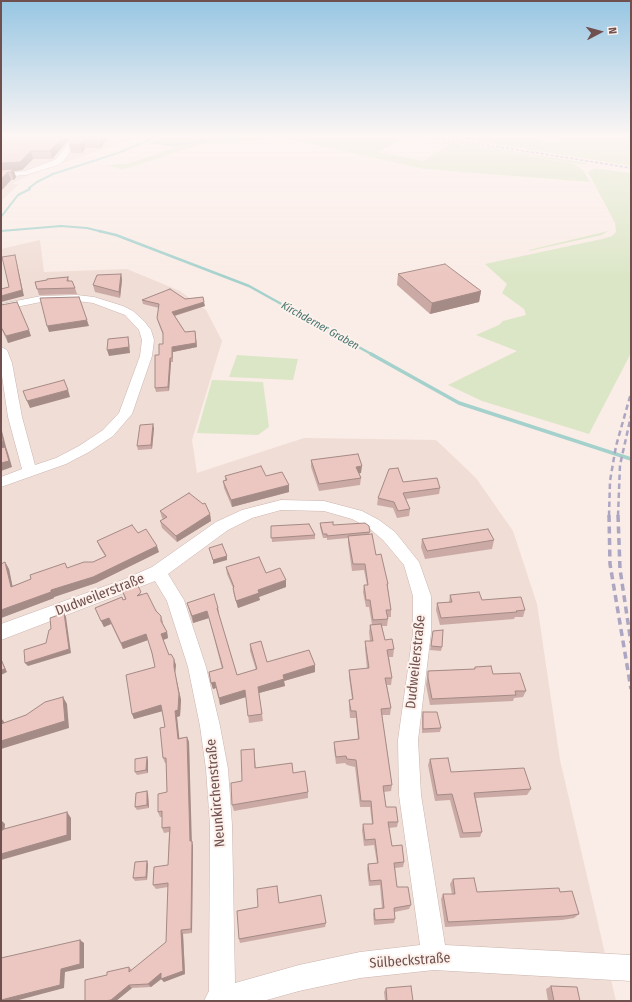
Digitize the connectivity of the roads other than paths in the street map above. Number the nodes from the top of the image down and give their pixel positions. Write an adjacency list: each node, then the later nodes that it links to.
1 (1, 307): 3 (street)
2 (1, 350): 3 (street)
3 (30, 472): 4 (street)
4 (1, 482)
5 (158, 572): 6 (street, Dudweilerstraße); 7 (street, Dudweilerstraße); 9 (street, Neunkirchenstraße)
6 (1, 632)
7 (434, 957): 8 (street, Sülbeckstraße); 9 (street, Sülbeckstraße)
8 (631, 968)
9 (219, 1000)

